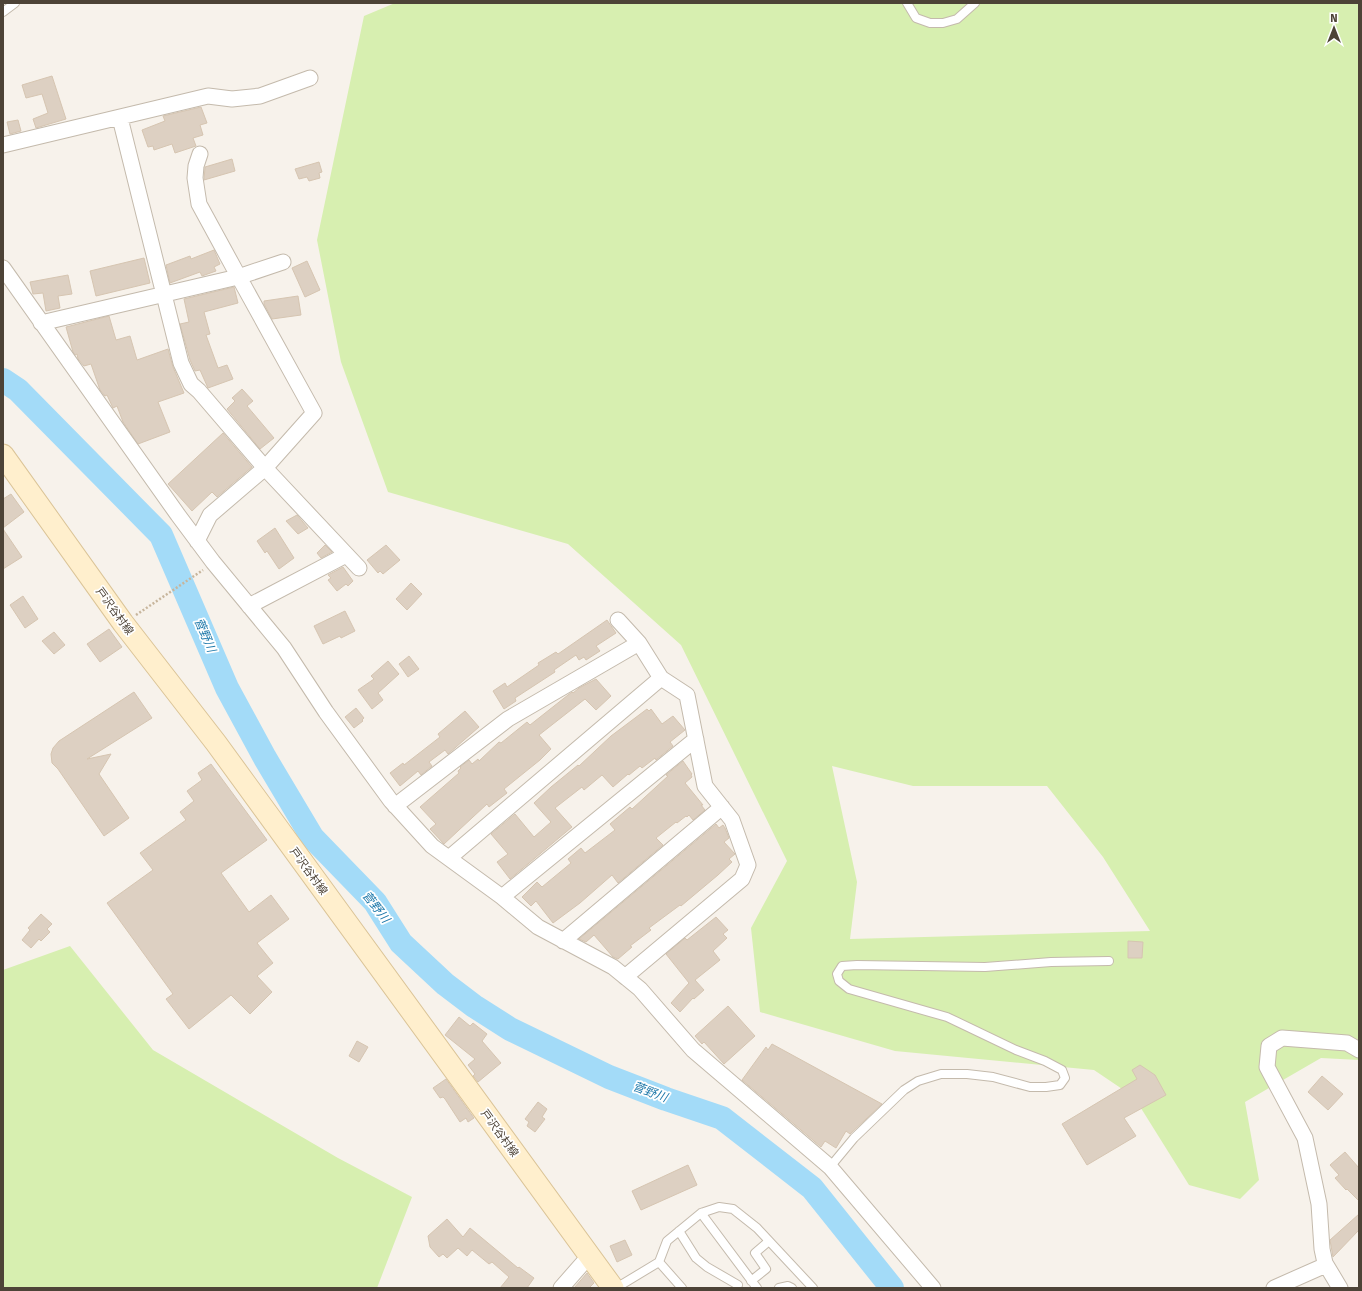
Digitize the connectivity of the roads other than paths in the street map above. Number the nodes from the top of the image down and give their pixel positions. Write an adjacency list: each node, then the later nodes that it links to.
1 (15, 3): 4 (lane)
2 (907, 3): 3 (lane)
3 (975, 3)
4 (3, 12)
5 (310, 78): 6 (street)
6 (120, 118): 7 (street); 12 (street)
7 (3, 145)
8 (200, 154): 11 (street)
9 (283, 262): 11 (street)
10 (3, 268): 13 (street)
11 (238, 277): 12 (street); 15 (street)
12 (164, 294): 13 (street); 15 (street)
13 (41, 323): 16 (street)
14 (3, 455): 36 (main road, 戸沢谷村線)
15 (265, 468): 16 (street); 17 (street)
16 (197, 541): 19 (street)
17 (346, 555): 18 (street); 19 (street)
18 (359, 568)
19 (249, 606): 24 (street)
20 (618, 620): 21 (street)
21 (639, 643): 22 (street); 24 (street)
22 (661, 678): 23 (street); 26 (street)
23 (696, 739): 25 (street); 27 (street)
24 (396, 806): 26 (street)
25 (722, 807): 28 (street); 30 (street)
26 (449, 858): 27 (street)
27 (502, 897): 28 (street)
28 (563, 941): 30 (street)
29 (1109, 961): 32 (lane)
30 (626, 977): 32 (street)
31 (1359, 1050): 38 (street)
32 (830, 1167): 48 (street)
33 (701, 1213): 34 (lane); 35 (lane); 39 (lane)
34 (679, 1231): 37 (lane); 40 (lane)
35 (769, 1241): 39 (lane); 47 (lane)
36 (590, 1255): 41 (street); 42 (main road, 戸沢谷村線)
37 (659, 1262): 42 (lane); 43 (lane)
38 (1326, 1265): 49 (street); 50 (street)
39 (750, 1279): 40 (lane); 44 (lane)
40 (736, 1286)
41 (561, 1288)
42 (615, 1288)
43 (682, 1288)
44 (757, 1288)
45 (779, 1288): 46 (lane)
46 (792, 1288)
47 (813, 1288)
48 (933, 1288)
49 (1274, 1288)
50 (1340, 1288)

